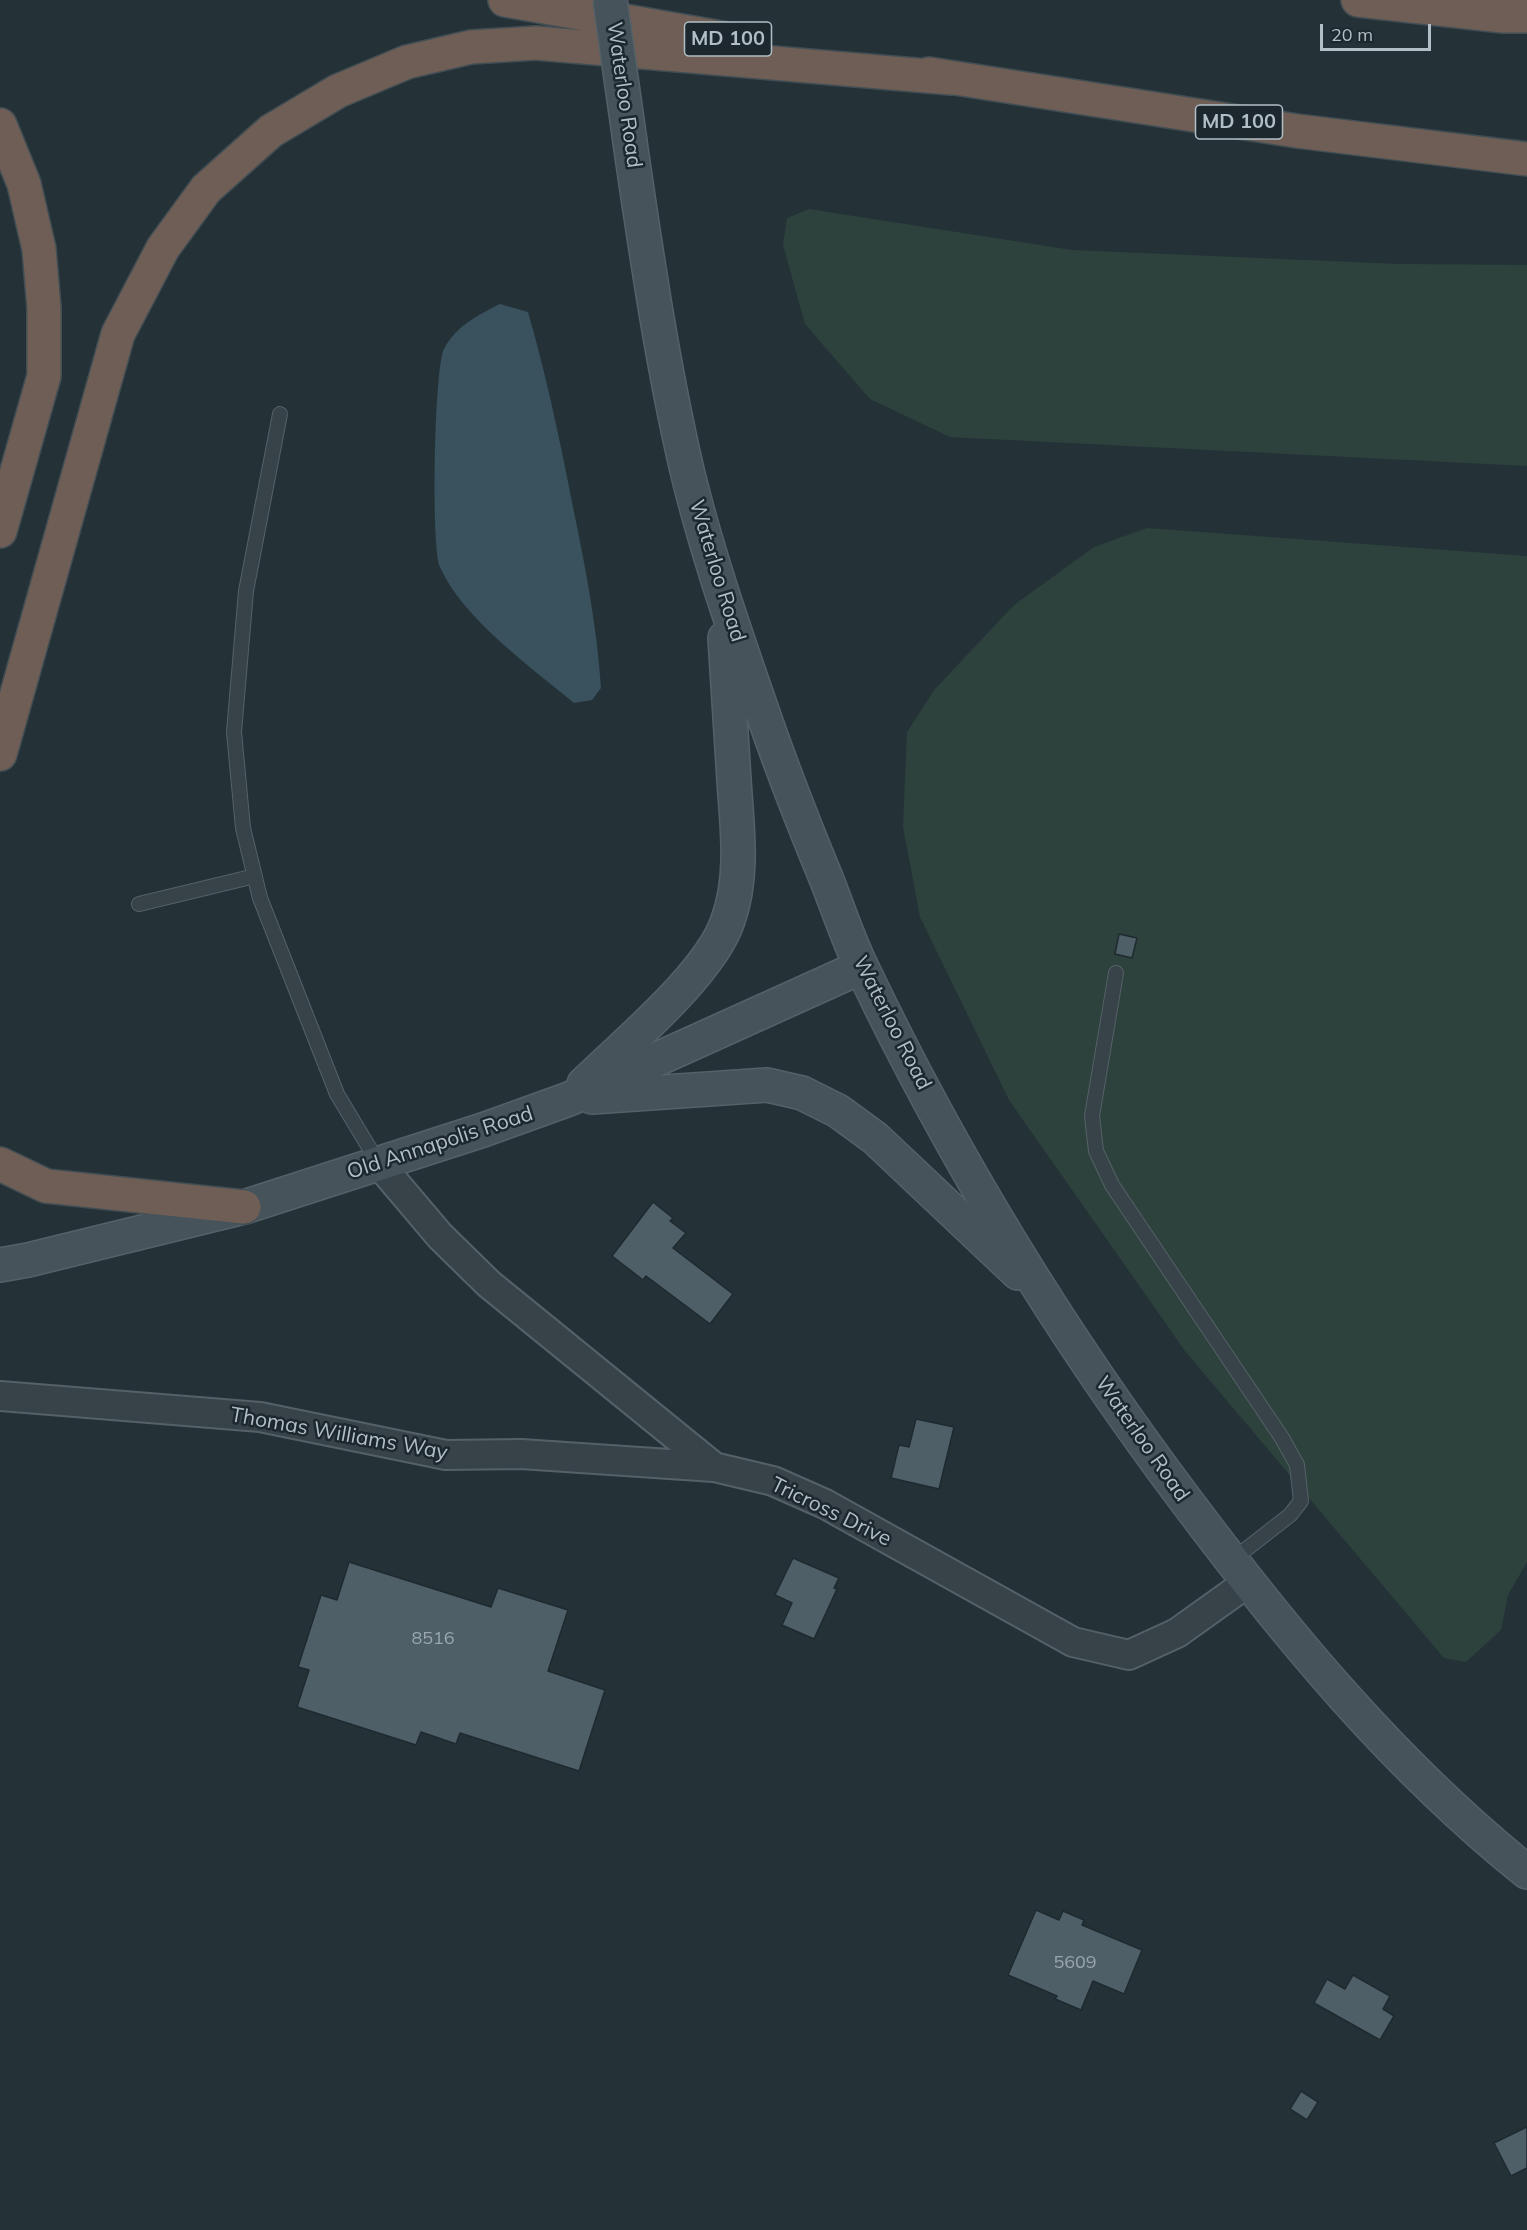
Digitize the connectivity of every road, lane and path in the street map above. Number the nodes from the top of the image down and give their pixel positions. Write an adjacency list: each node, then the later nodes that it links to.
1 (504, 0): 5 (highway, MD 100)
2 (610, 0): 10 (main road, Waterloo Road, bridge)
3 (1358, 0): 4 (highway)
4 (1527, 16)
5 (951, 78): 7 (highway, MD 100); 11 (highway)
6 (0, 125): 9 (highway)
7 (1527, 159)
8 (280, 414): 12 (lane)
9 (0, 531)
10 (722, 597): 14 (main road, Waterloo Road); 16 (main road)
11 (0, 754)
12 (255, 876): 13 (lane); 18 (lane)
13 (139, 904)
14 (861, 967): 16 (main road, Old Annapolis Road); 21 (main road, Waterloo Road)
15 (1116, 973): 24 (lane)
16 (569, 1099): 18 (main road, Old Annapolis Road); 21 (main road)
17 (0, 1164): 19 (highway)
18 (379, 1164): 19 (main road, Old Annapolis Road); 23 (street, Tricross Drive)
19 (244, 1207): 20 (main road, Old Annapolis Road)
20 (0, 1265)
21 (1048, 1302): 24 (main road, Waterloo Road)
22 (0, 1396): 23 (street, Thomas Williams Way)
23 (714, 1467): 24 (street, Tricross Drive)
24 (1239, 1572): 25 (main road, Waterloo Road)
25 (1527, 1872)

